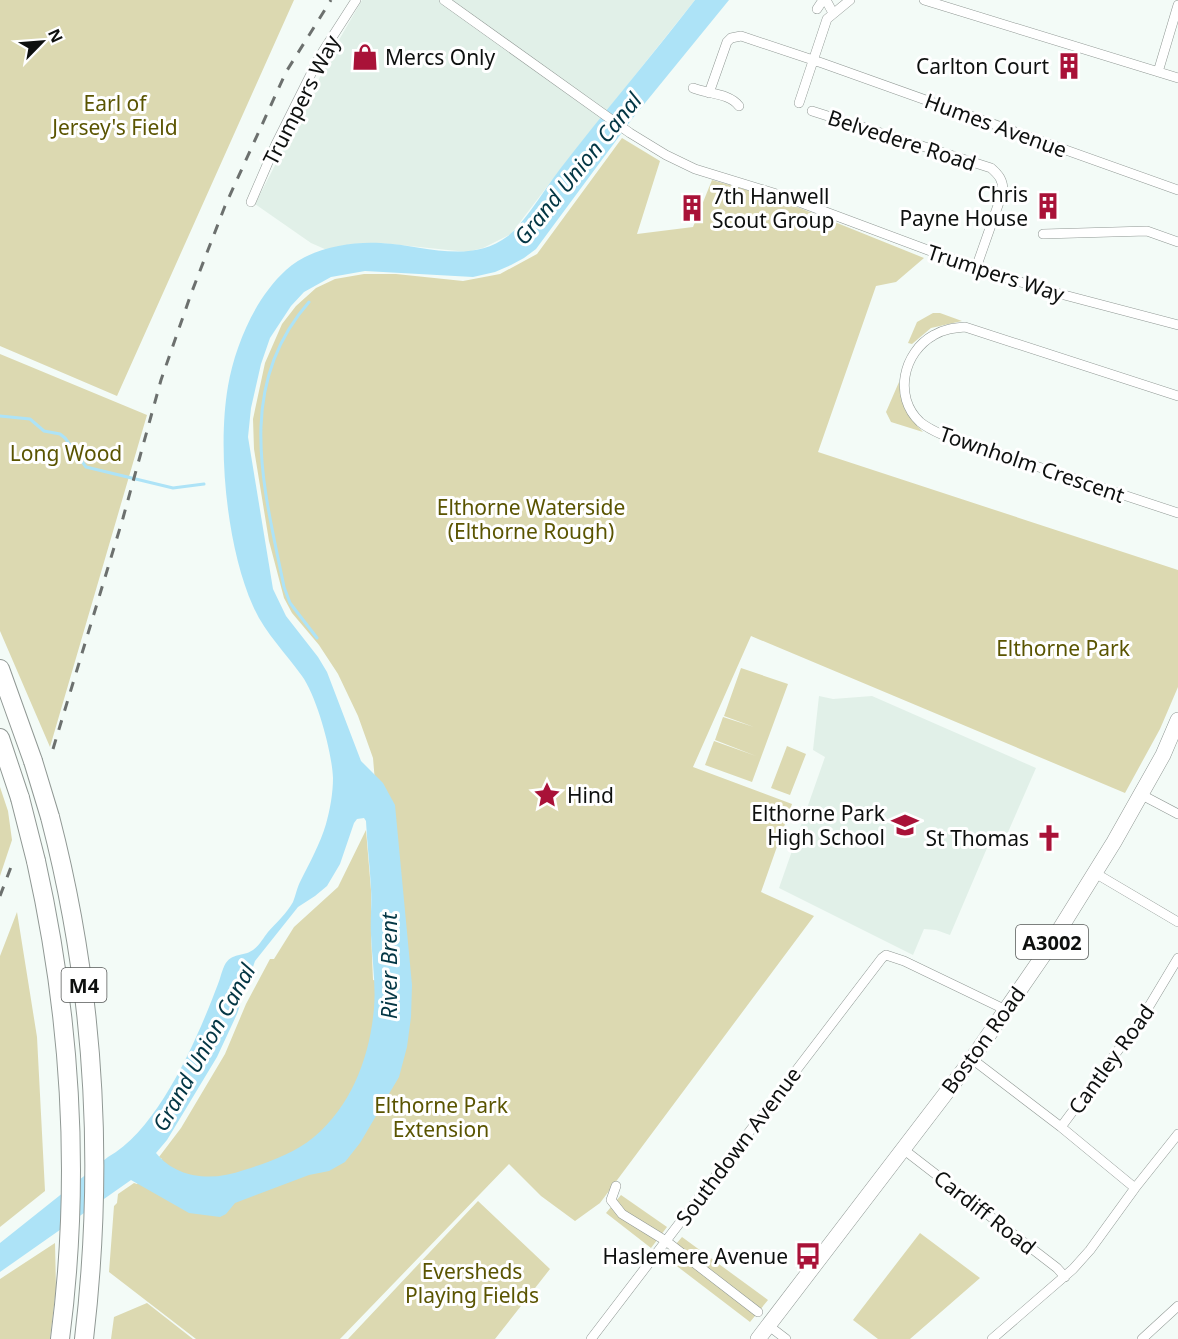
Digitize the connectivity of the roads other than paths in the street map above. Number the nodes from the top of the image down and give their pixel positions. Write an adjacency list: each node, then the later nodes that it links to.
1 (356, 0): 18 (street, Trumpers Way)
2 (444, 0): 21 (street, Trumpers Way)
3 (825, 0): 7 (street); 8 (street)
4 (850, 0): 8 (street)
5 (924, 0): 10 (street)
6 (1178, 5): 10 (street)
7 (817, 9)
8 (833, 13): 9 (street)
9 (813, 60): 13 (street, Humes Avenue); 14 (street); 17 (street, Humes Avenue)
10 (1158, 72): 11 (street)
11 (1178, 78)
12 (693, 88): 13 (street)
13 (710, 93): 15 (street)
14 (799, 103)
15 (739, 106)
16 (812, 111): 21 (street, Belvedere Road)
17 (1178, 190)
18 (251, 202)
19 (1042, 234): 20 (street)
20 (1177, 238)
21 (976, 268): 22 (street, Trumpers Way)
22 (1178, 325)
23 (1178, 396): 24 (street, Townholm Crescent)
24 (1178, 513)
25 (0, 669): 46 (highway, M4, bridge)
26 (1178, 720): 28 (main road, Boston Road / A3002)
27 (0, 738): 45 (highway, M4, bridge)
28 (1140, 794): 29 (street); 30 (main road, Boston Road / A3002)
29 (1178, 814)
30 (1095, 873): 31 (street); 33 (main road, Boston Road / A3002)
31 (1178, 922)
32 (1178, 958): 35 (street, Cantley Road)
33 (1006, 1010): 34 (main road, Boston Road / A3002); 40 (street, Southdown Avenue)
34 (972, 1059): 35 (street); 37 (main road, Boston Road / A3002)
35 (1061, 1127): 39 (street)
36 (1178, 1134): 39 (street)
37 (903, 1149): 41 (street, Cardiff Road); 44 (main road, Boston Road / A3002)
38 (616, 1186): 40 (street)
39 (1135, 1188): 41 (street)
40 (666, 1241): 43 (street); 47 (street, Southdown Avenue)
41 (1065, 1277): 50 (street)
42 (1178, 1306): 51 (street)
43 (758, 1312)
44 (769, 1326): 48 (main road, Boston Road / A3002); 49 (street)
45 (60, 1339)
46 (84, 1339)
47 (591, 1339)
48 (758, 1339)
49 (786, 1339)
50 (992, 1339)
51 (1142, 1339)

